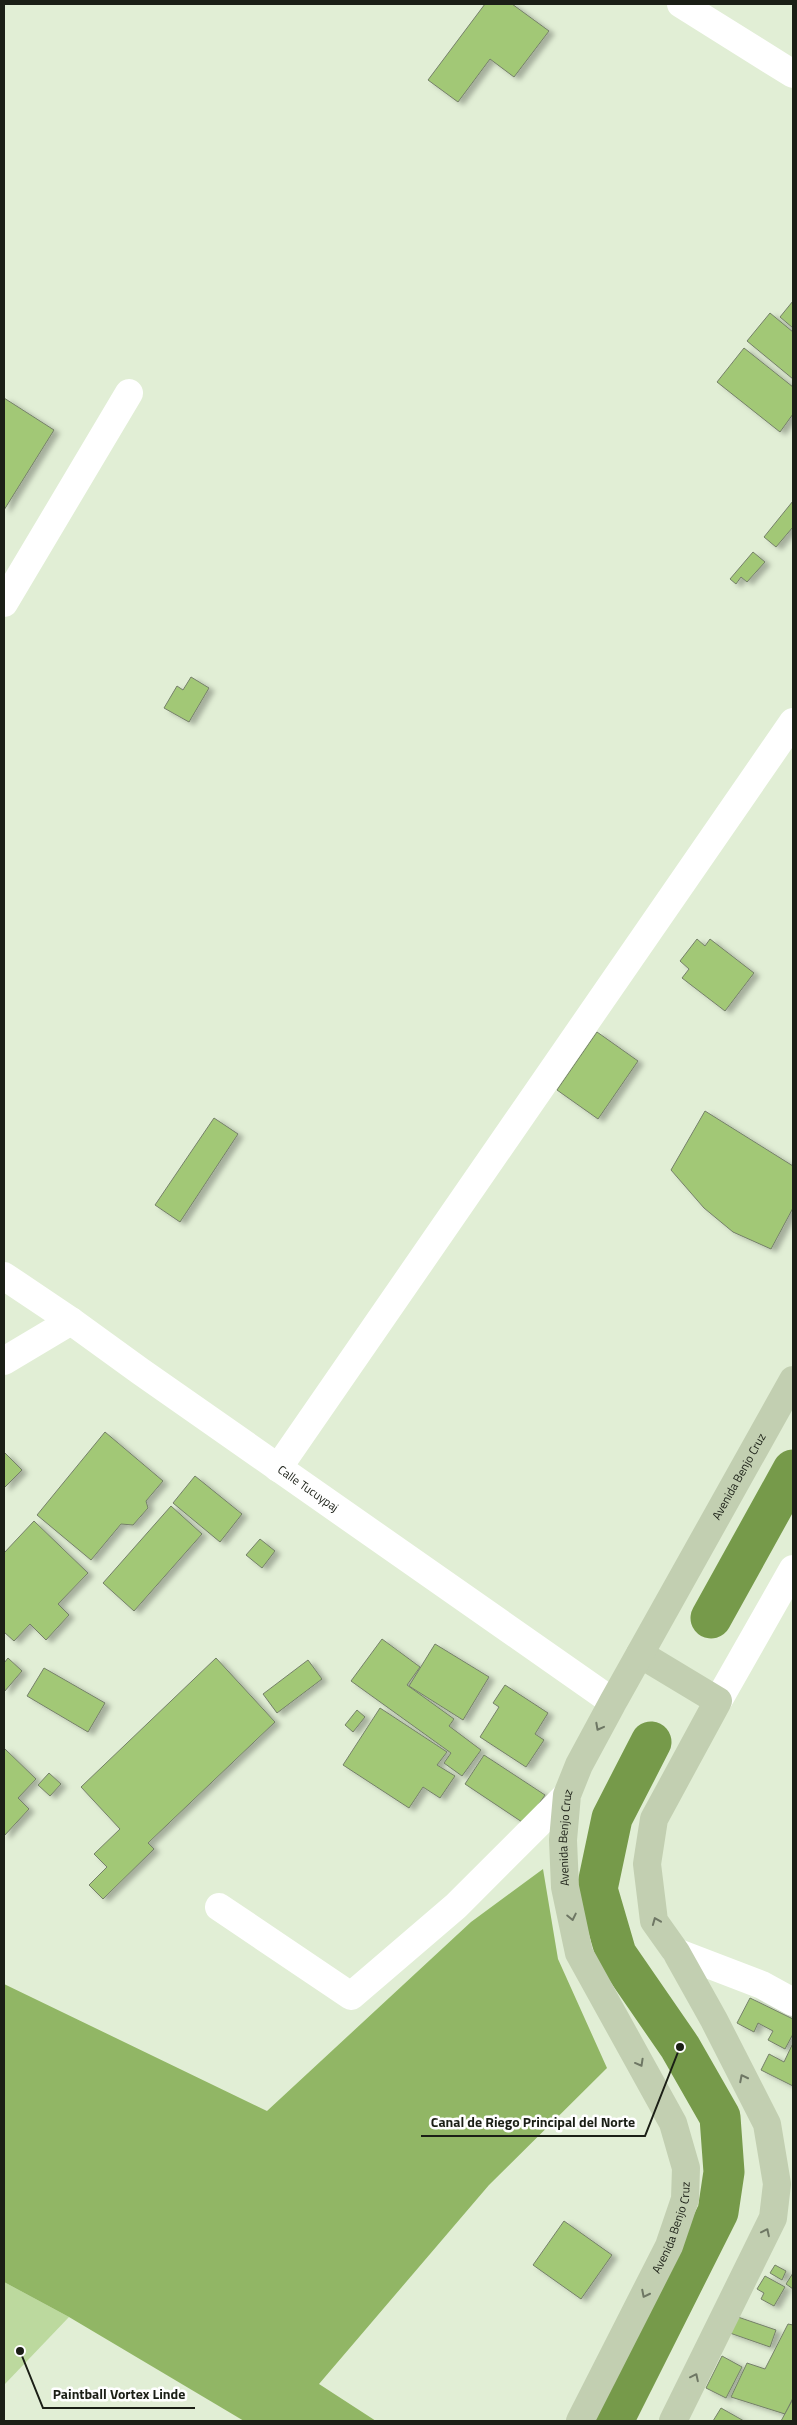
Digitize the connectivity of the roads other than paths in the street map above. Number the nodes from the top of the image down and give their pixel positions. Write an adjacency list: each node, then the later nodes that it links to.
1 (681, 4): 2 (street)
2 (793, 74)
3 (129, 393): 4 (street)
4 (11, 572): 5 (street)
5 (4, 603)
6 (793, 722): 11 (street)
7 (4, 1276): 8 (street, Calle Tucuypaj)
8 (71, 1321): 9 (street); 11 (street, Calle Tucuypaj)
9 (4, 1361)
10 (793, 1380): 14 (street, Avenida Benjo Cruz)
11 (278, 1468): 16 (street, Calle Tucuypaj)
12 (793, 1569): 13 (street)
13 (786, 1598): 15 (street)
14 (640, 1654): 15 (street); 16 (street, Avenida Benjo Cruz)
15 (718, 1701): 19 (street, one-way to 15)
16 (613, 1702): 17 (street, Avenida Benjo Cruz, one-way to 17)
17 (567, 1796): 18 (street); 21 (street, Avenida Benjo Cruz, one-way to 21)
18 (220, 1907)
19 (676, 1952): 20 (street); 22 (street, one-way to 19)
20 (793, 2002)
21 (580, 2421)
22 (673, 2421)

